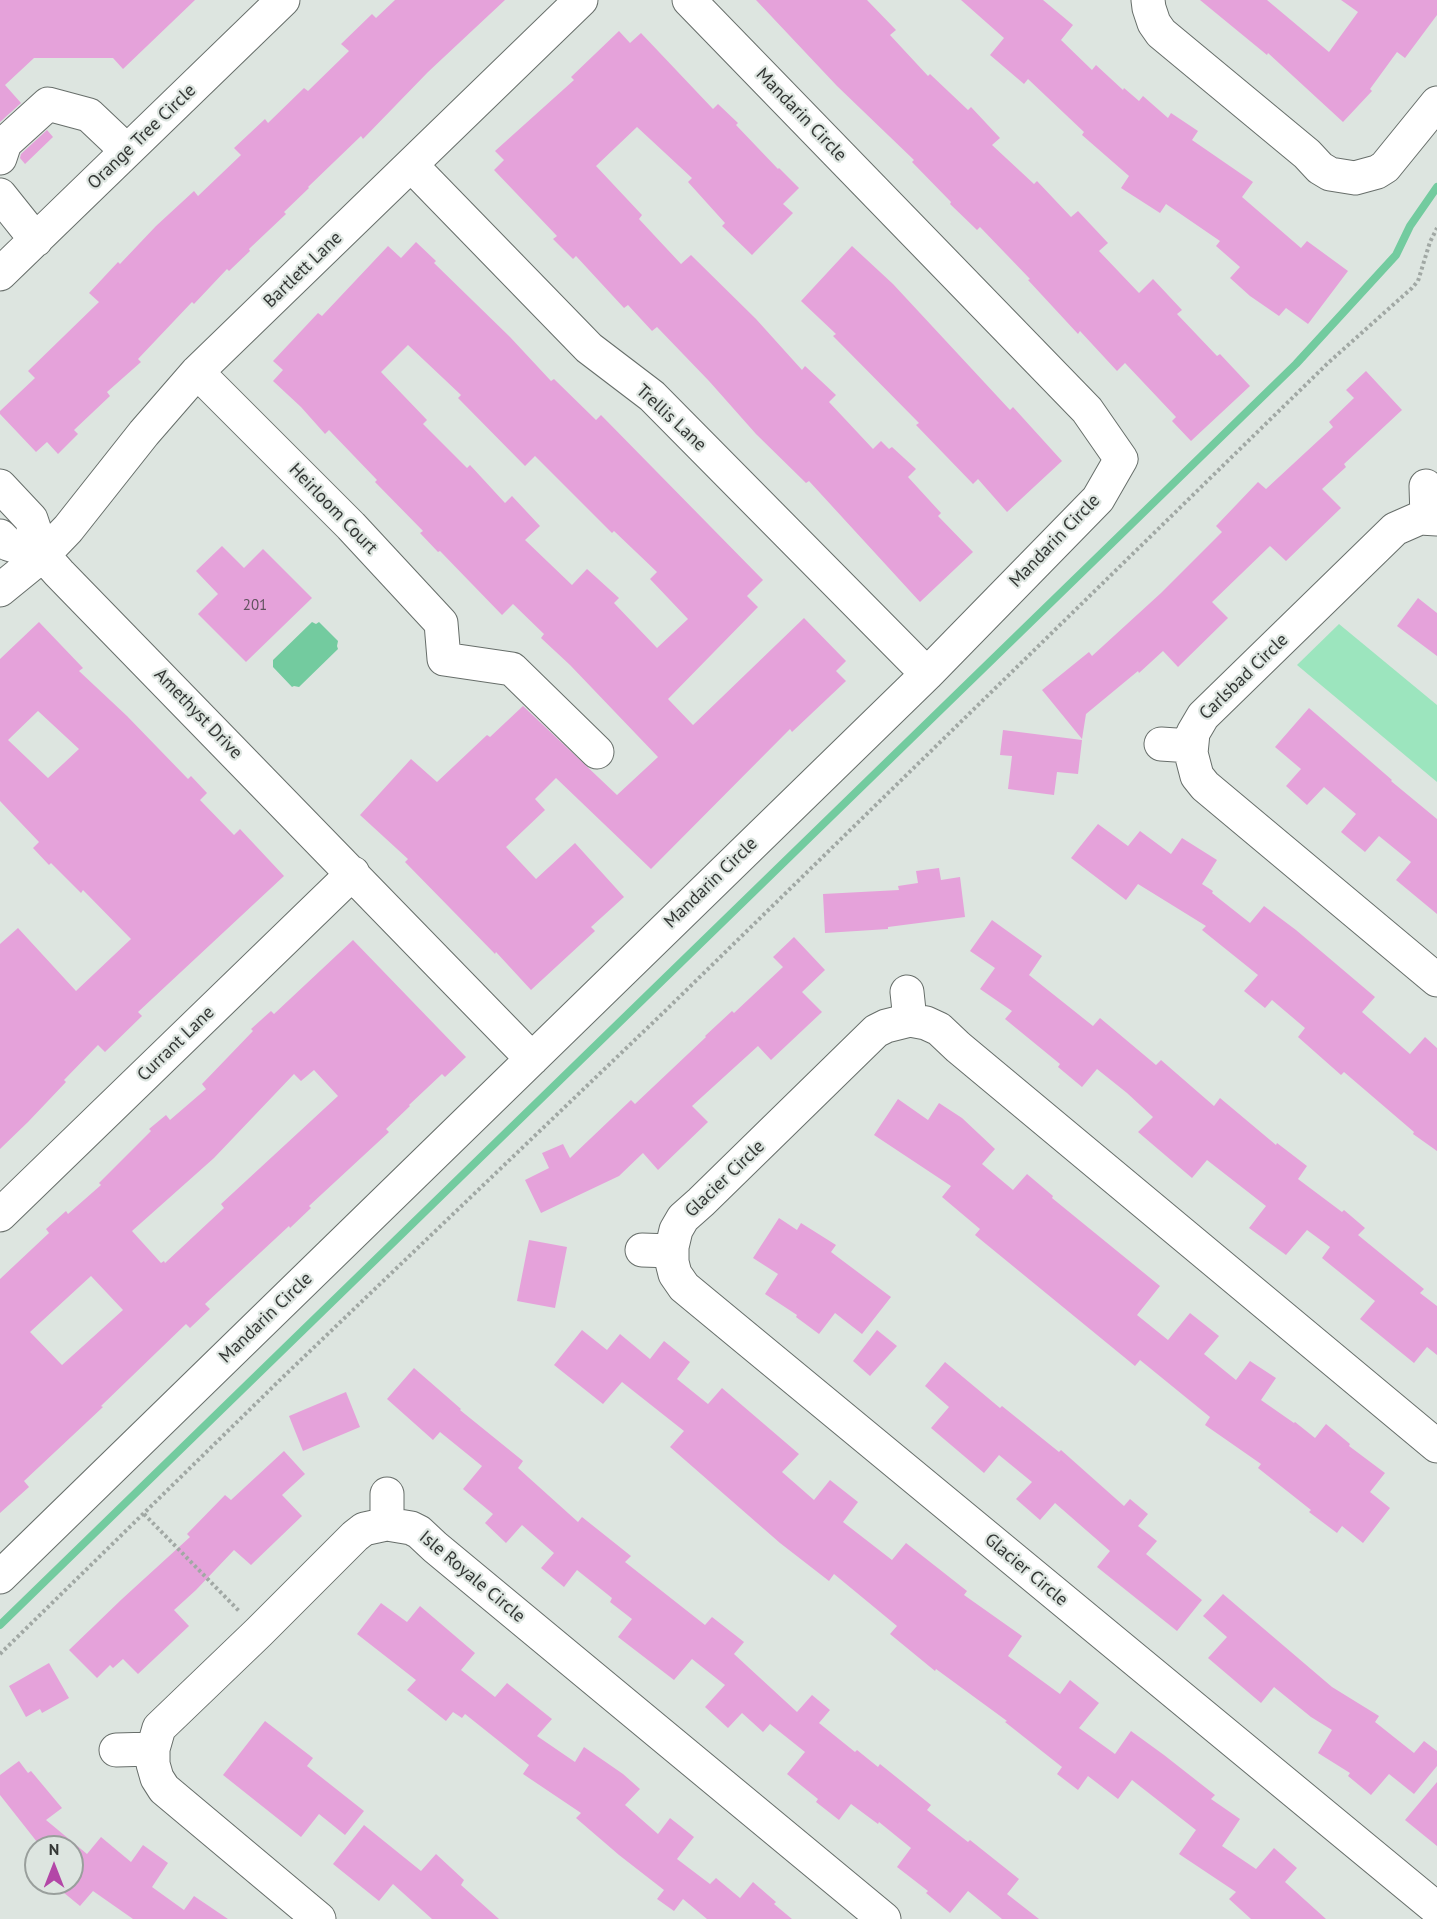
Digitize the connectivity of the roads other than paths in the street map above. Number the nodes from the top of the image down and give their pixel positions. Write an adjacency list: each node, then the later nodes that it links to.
1 (283, 0): 6 (street, Orange Tree Circle)
2 (581, 0): 8 (street, Bartlett Lane)
3 (689, 0): 18 (street, Mandarin Circle)
4 (1148, 0): 5 (street)
5 (1437, 103)
6 (127, 151): 7 (street); 10 (street, Orange Tree Circle)
7 (0, 158)
8 (412, 166): 12 (street, Bartlett Lane); 18 (street, Trellis Lane)
9 (0, 195): 10 (street)
10 (36, 240): 11 (street, Orange Tree Circle)
11 (0, 274)
12 (197, 372): 16 (street, Bartlett Lane); 19 (street, Heirloom Court)
13 (0, 486): 16 (street, Amethyst Drive)
14 (1430, 507): 21 (street, Carlsbad Circle)
15 (0, 536): 16 (street, Amethyst Drive)
16 (43, 555): 17 (street); 20 (street, Amethyst Drive)
17 (0, 590)
18 (927, 674): 22 (street, Mandarin Circle)
19 (597, 752)
20 (353, 873): 22 (street); 23 (street, Currant Lane)
21 (1437, 980)
22 (532, 1059): 25 (street, Mandarin Circle)
23 (0, 1215)
24 (1437, 1446): 28 (street, Glacier Circle)
25 (0, 1577)
26 (153, 1749): 27 (street); 29 (street); 30 (street, Isle Royale Circle)
27 (116, 1750)
28 (1437, 1909)
29 (320, 1919)
30 (885, 1919)

